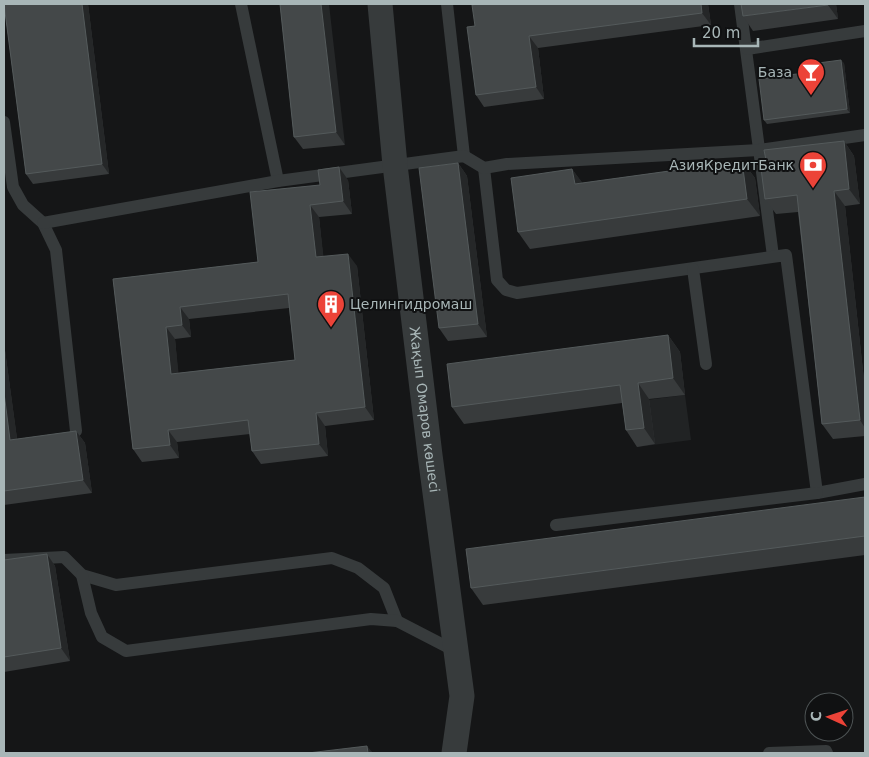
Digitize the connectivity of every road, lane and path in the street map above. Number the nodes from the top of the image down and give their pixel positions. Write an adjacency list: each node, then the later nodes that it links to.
1 (241, 4): 13 (lane)
2 (380, 4): 11 (street, Жақып Омаров көшесі)
3 (447, 4): 10 (lane)
4 (740, 4): 6 (lane)
5 (865, 31): 6 (lane)
6 (747, 49): 9 (lane)
7 (4, 122): 14 (lane)
8 (865, 135): 9 (lane)
9 (760, 150): 12 (lane); 15 (lane)
10 (464, 156): 11 (lane); 12 (lane)
11 (395, 165): 13 (lane); 25 (street, Жақып Омаров көшесі)
12 (484, 168): 16 (lane)
13 (278, 181): 14 (lane)
14 (43, 223): 18 (lane)
15 (773, 256): 16 (lane); 20 (lane)
16 (693, 269): 17 (lane)
17 (706, 364)
18 (76, 431)
19 (865, 484): 20 (lane)
20 (817, 493): 21 (lane)
21 (556, 525)
22 (4, 560): 23 (lane)
23 (82, 575): 24 (lane); 24 (lane)
24 (397, 621): 25 (lane)
25 (457, 652): 26 (street, Жақып Омаров көшесі)
26 (454, 753)
27 (769, 753): 28 (lane)
28 (827, 753)

